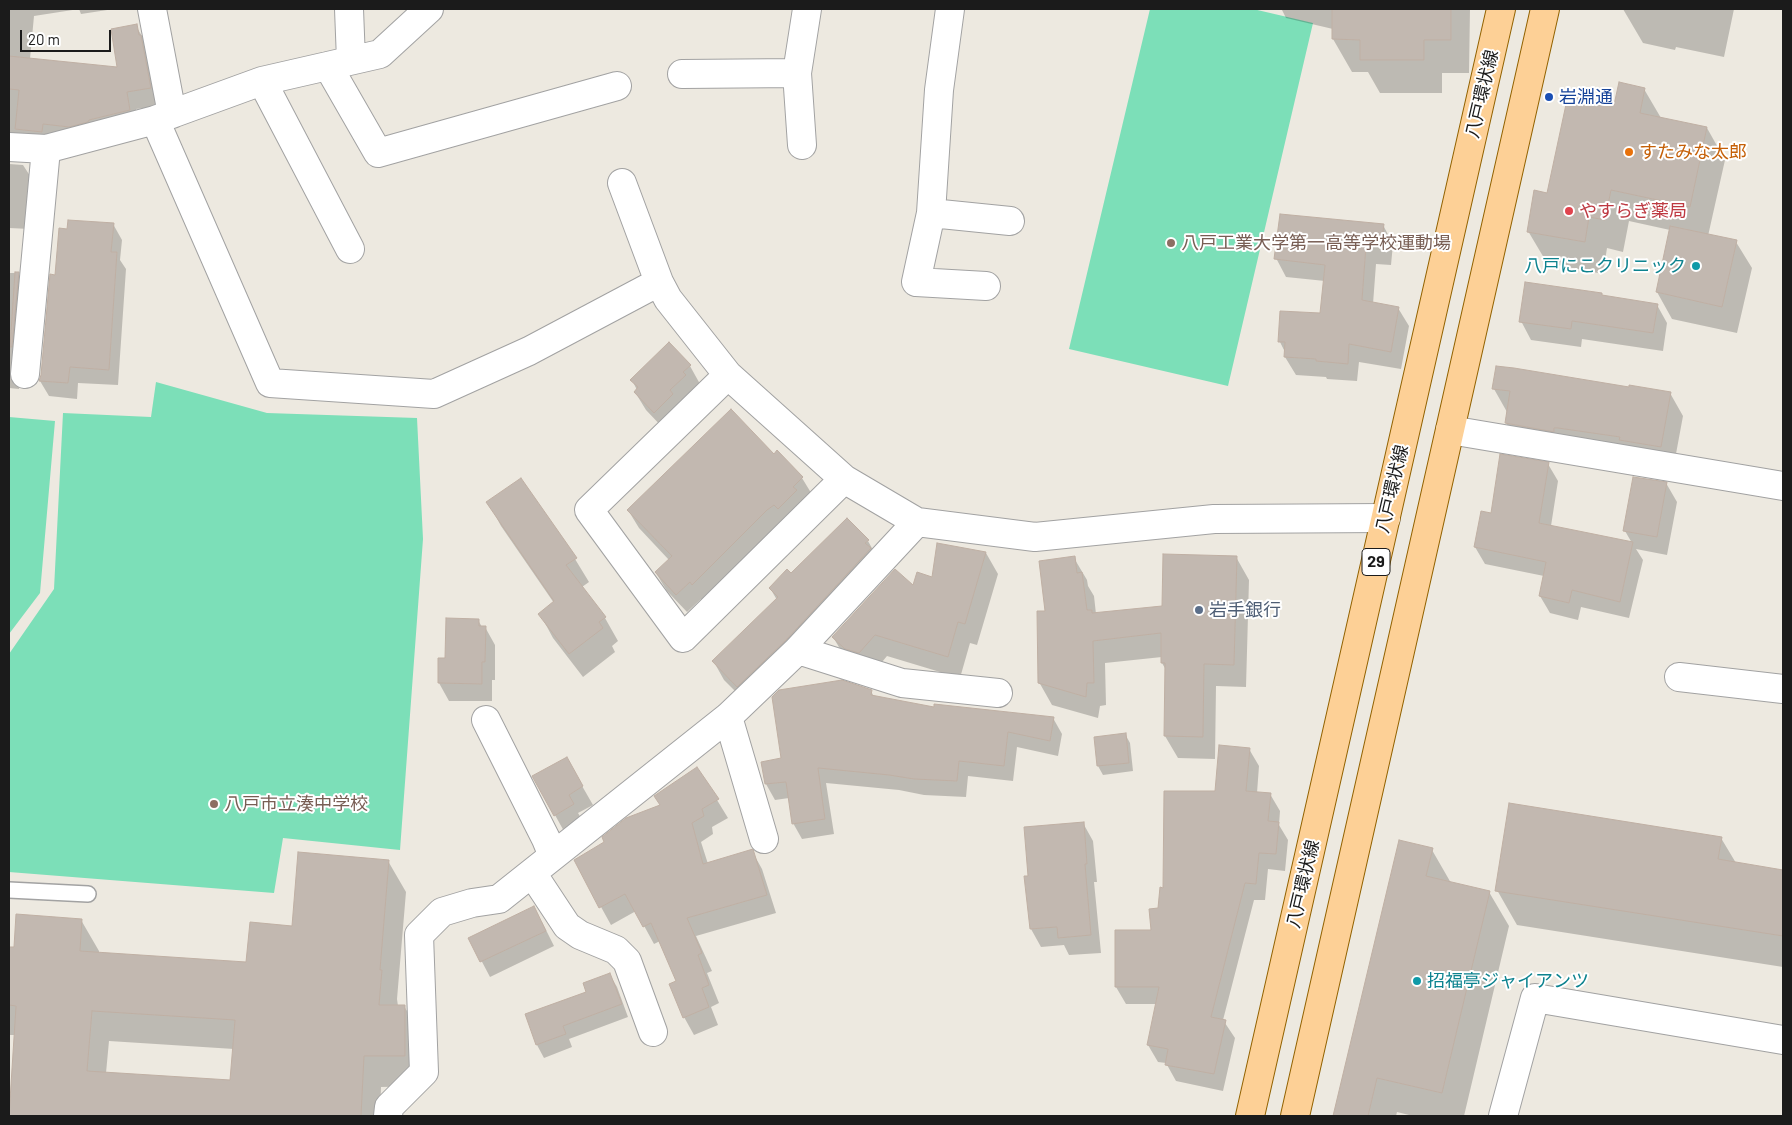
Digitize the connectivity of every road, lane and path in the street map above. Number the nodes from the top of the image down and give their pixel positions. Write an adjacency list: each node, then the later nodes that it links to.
1 (152, 9): 13 (street)
2 (349, 9): 8 (street)
3 (429, 9): 8 (street)
4 (807, 9): 9 (street)
5 (950, 9): 18 (street)
6 (1501, 9): 28 (main road, 八戸環状線 / 29)
7 (1545, 9): 25 (main road)
8 (339, 63): 11 (street); 12 (street)
9 (797, 73): 10 (street); 14 (street)
10 (682, 74)
11 (262, 81): 13 (street); 20 (street)
12 (617, 86)
13 (164, 117): 16 (street); 21 (street)
14 (802, 145)
15 (9, 147): 16 (street)
16 (46, 150): 23 (street)
17 (622, 184): 21 (street)
18 (930, 213): 19 (street); 22 (street)
19 (1010, 221)
20 (350, 249)
21 (659, 282): 24 (street)
22 (986, 286)
23 (25, 374)
24 (728, 374): 26 (street); 26 (street)
25 (1450, 430): 27 (street); 44 (main road)
26 (844, 480): 29 (street)
27 (1783, 486)
28 (1386, 518): 29 (street); 43 (main road, 八戸環状線 / 29)
29 (918, 522): 30 (street)
30 (798, 650): 33 (street); 34 (street)
31 (1679, 677): 32 (street)
32 (1783, 689)
33 (998, 693)
34 (728, 717): 36 (street); 37 (street)
35 (486, 720): 37 (street)
36 (764, 839)
37 (542, 865): 40 (street); 42 (street)
38 (9, 890): 39 (lane)
39 (88, 894)
40 (653, 1032)
41 (1783, 1040): 45 (street)
42 (388, 1116)
43 (1250, 1116)
44 (1295, 1116)
45 (1503, 1116)

